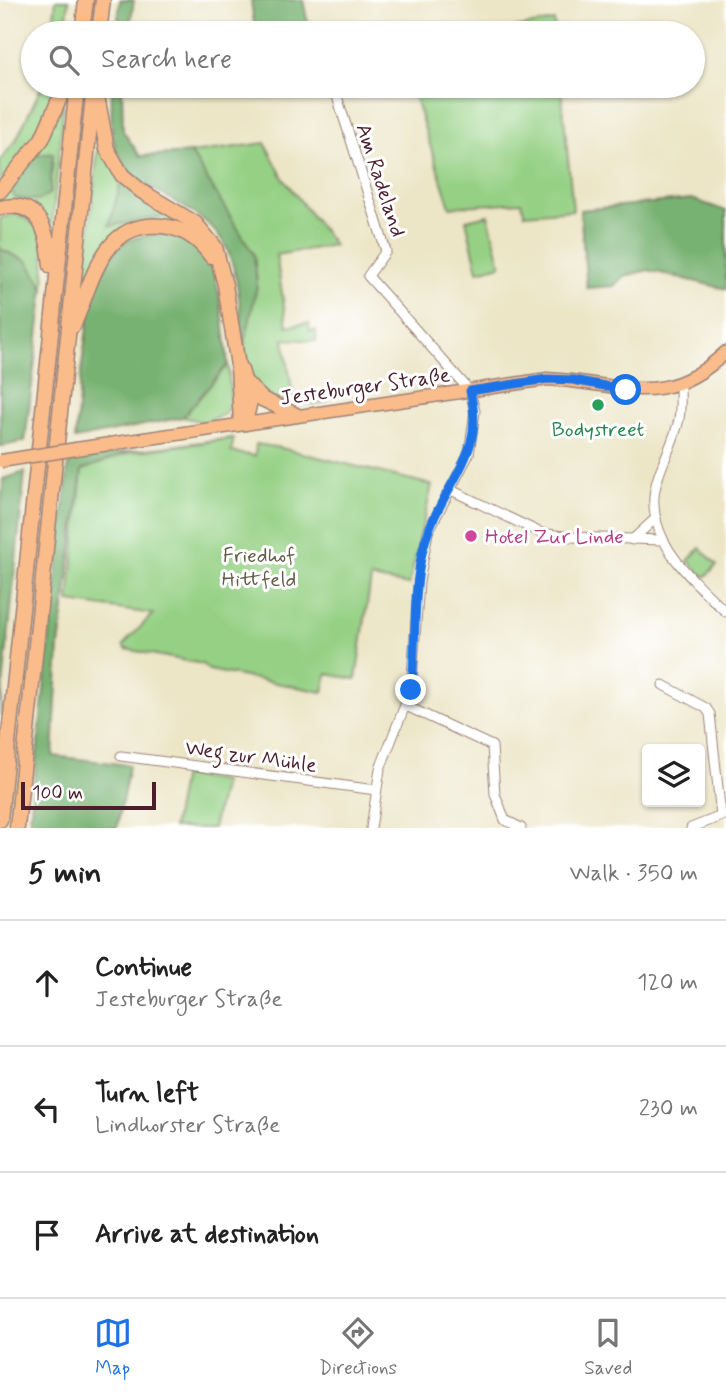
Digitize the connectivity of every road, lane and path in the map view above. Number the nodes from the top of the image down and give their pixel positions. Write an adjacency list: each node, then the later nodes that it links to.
1 (86, 0): 3 (highway)
2 (103, 0): 4 (highway)
3 (83, 21)
4 (100, 21)
5 (60, 98): 10 (highway)
6 (76, 98): 13 (highway)
7 (94, 98): 14 (highway)
8 (97, 98): 12 (highway)
9 (338, 98): 19 (street, Am Radeland)
10 (0, 191)
11 (0, 208): 13 (highway)
12 (222, 272): 14 (highway); 16 (highway)
13 (54, 301): 33 (highway)
14 (68, 337): 34 (highway)
15 (726, 352): 17 (main road, Jesteburger Straße)
16 (238, 366): 18 (highway); 21 (highway)
17 (680, 382): 19 (main road, Jesteburger Straße); 24 (street)
18 (247, 384): 20 (highway); 21 (highway)
19 (470, 391): 20 (main road, Jesteburger Straße); 23 (street)
20 (296, 415): 21 (main road, Jesteburger Straße)
21 (243, 423): 22 (main road, Jesteburger Straße, bridge)
22 (1, 461)
23 (451, 490): 25 (street); 29 (street)
24 (656, 518): 25 (street); 26 (street)
25 (632, 540): 26 (street)
26 (662, 540): 27 (street)
27 (726, 612)
28 (663, 685): 32 (street)
29 (407, 706): 31 (street); 36 (street)
30 (121, 756): 31 (street, Weg zur Mühle)
31 (376, 790): 35 (street)
32 (723, 815): 37 (street)
33 (0, 820)
34 (17, 828)
35 (371, 828)
36 (520, 828)
37 (691, 828)

